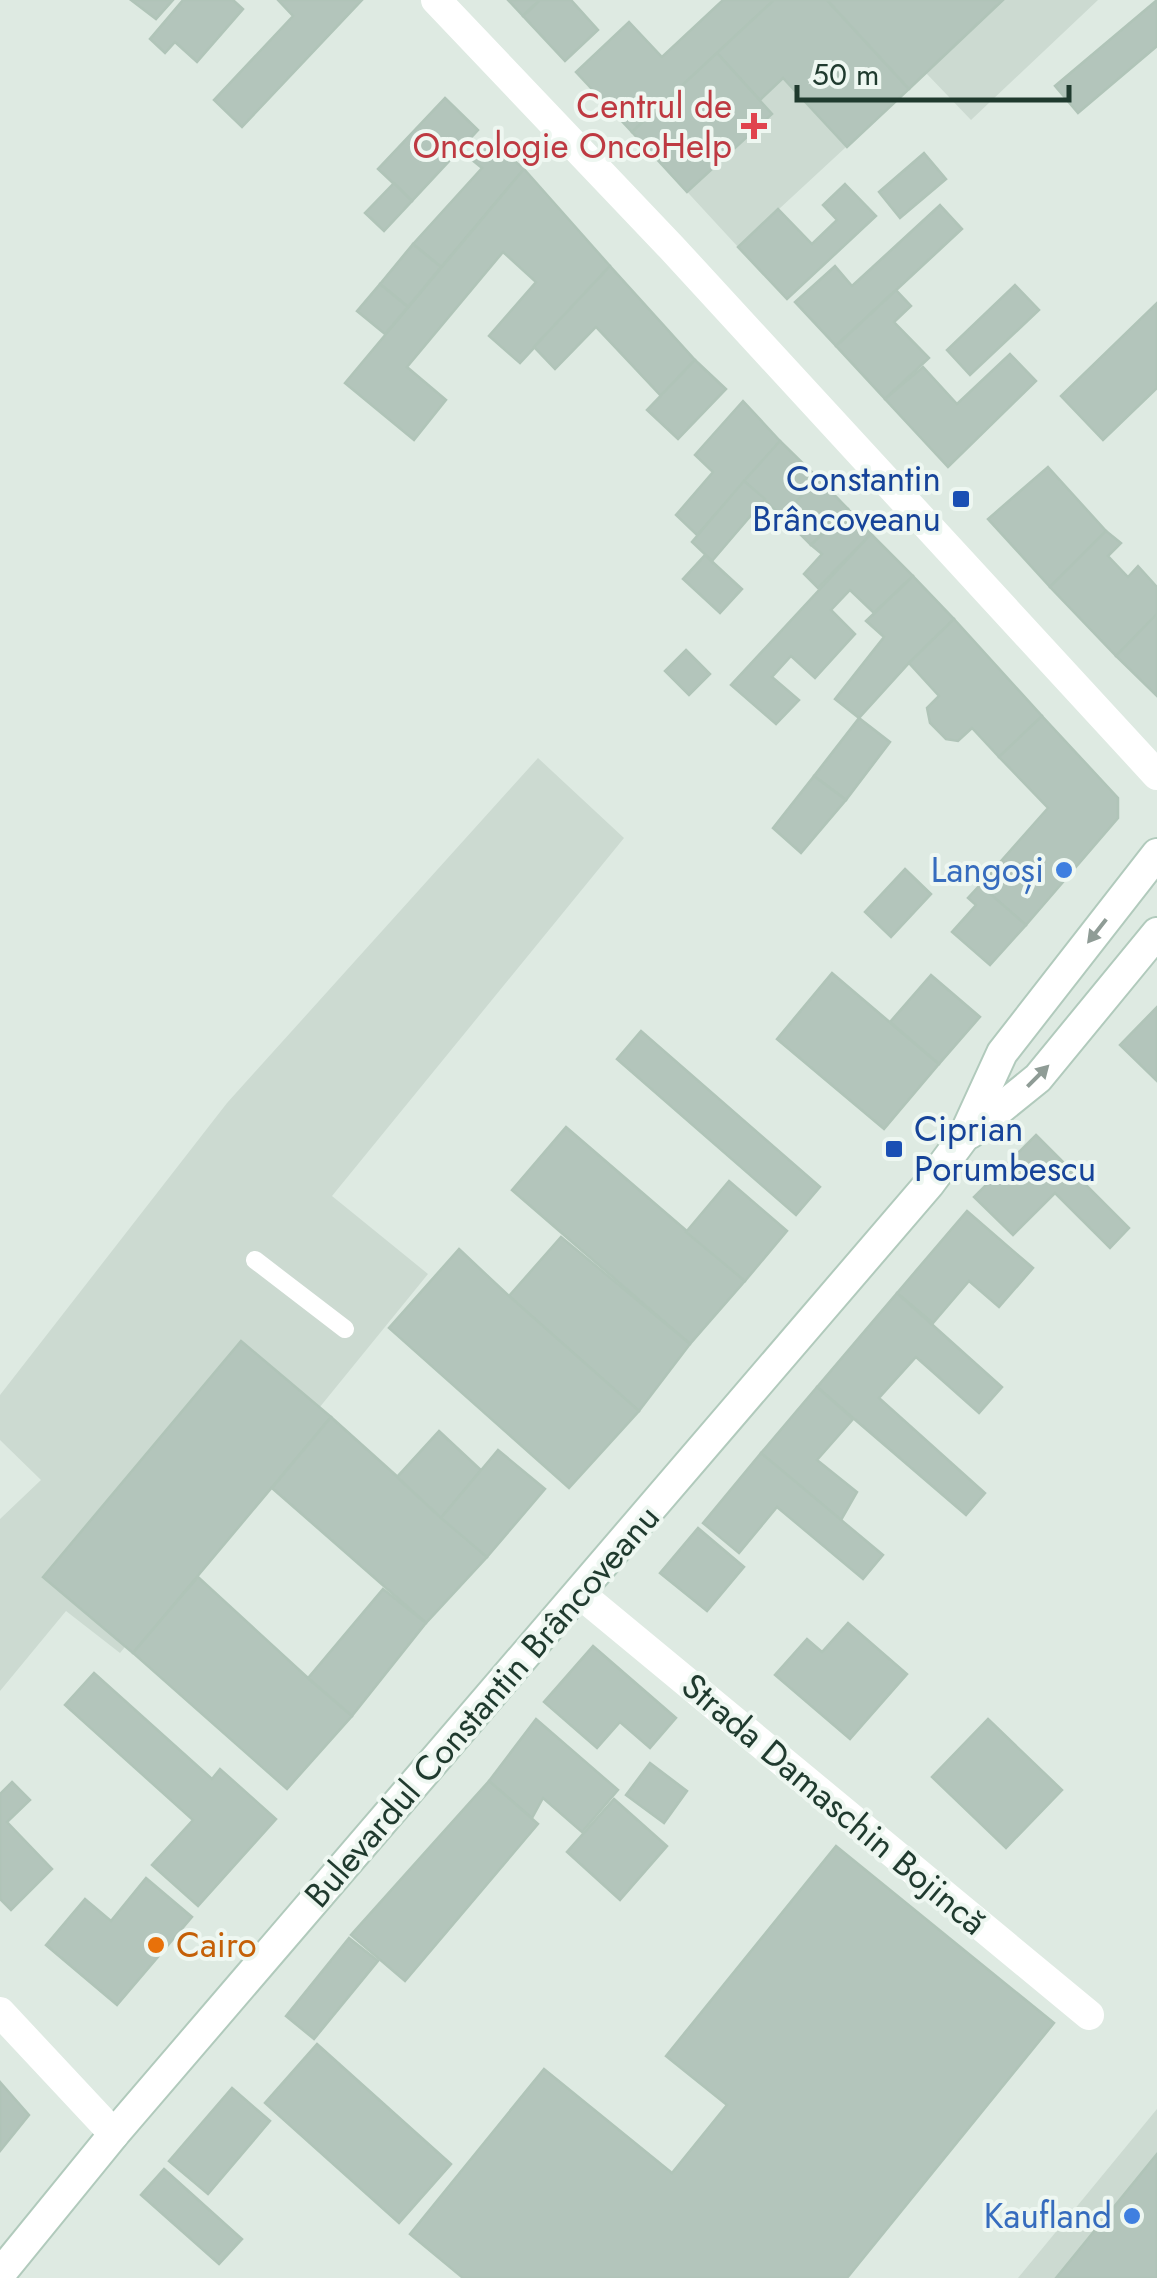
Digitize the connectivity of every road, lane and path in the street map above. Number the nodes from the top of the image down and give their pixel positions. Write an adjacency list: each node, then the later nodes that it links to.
1 (436, 0): 2 (main road)
2 (1157, 775)
3 (1157, 854): 5 (main road, Bulevardul Constantin Brâncoveanu, one-way to 5)
4 (1157, 932): 5 (main road, Bulevardul Constantin Brâncoveanu, one-way to 4)
5 (964, 1138): 8 (main road, Bulevardul Constantin Brâncoveanu)
6 (254, 1260): 7 (lane)
7 (345, 1329)
8 (580, 1593): 10 (main road, Strada Damaschin Bojincă); 11 (main road, Bulevardul Constantin Brâncoveanu)
9 (0, 2012): 11 (main road)
10 (1090, 2015)
11 (114, 2134): 12 (main road, Bulevardul Constantin Brâncoveanu)
12 (0, 2274)

